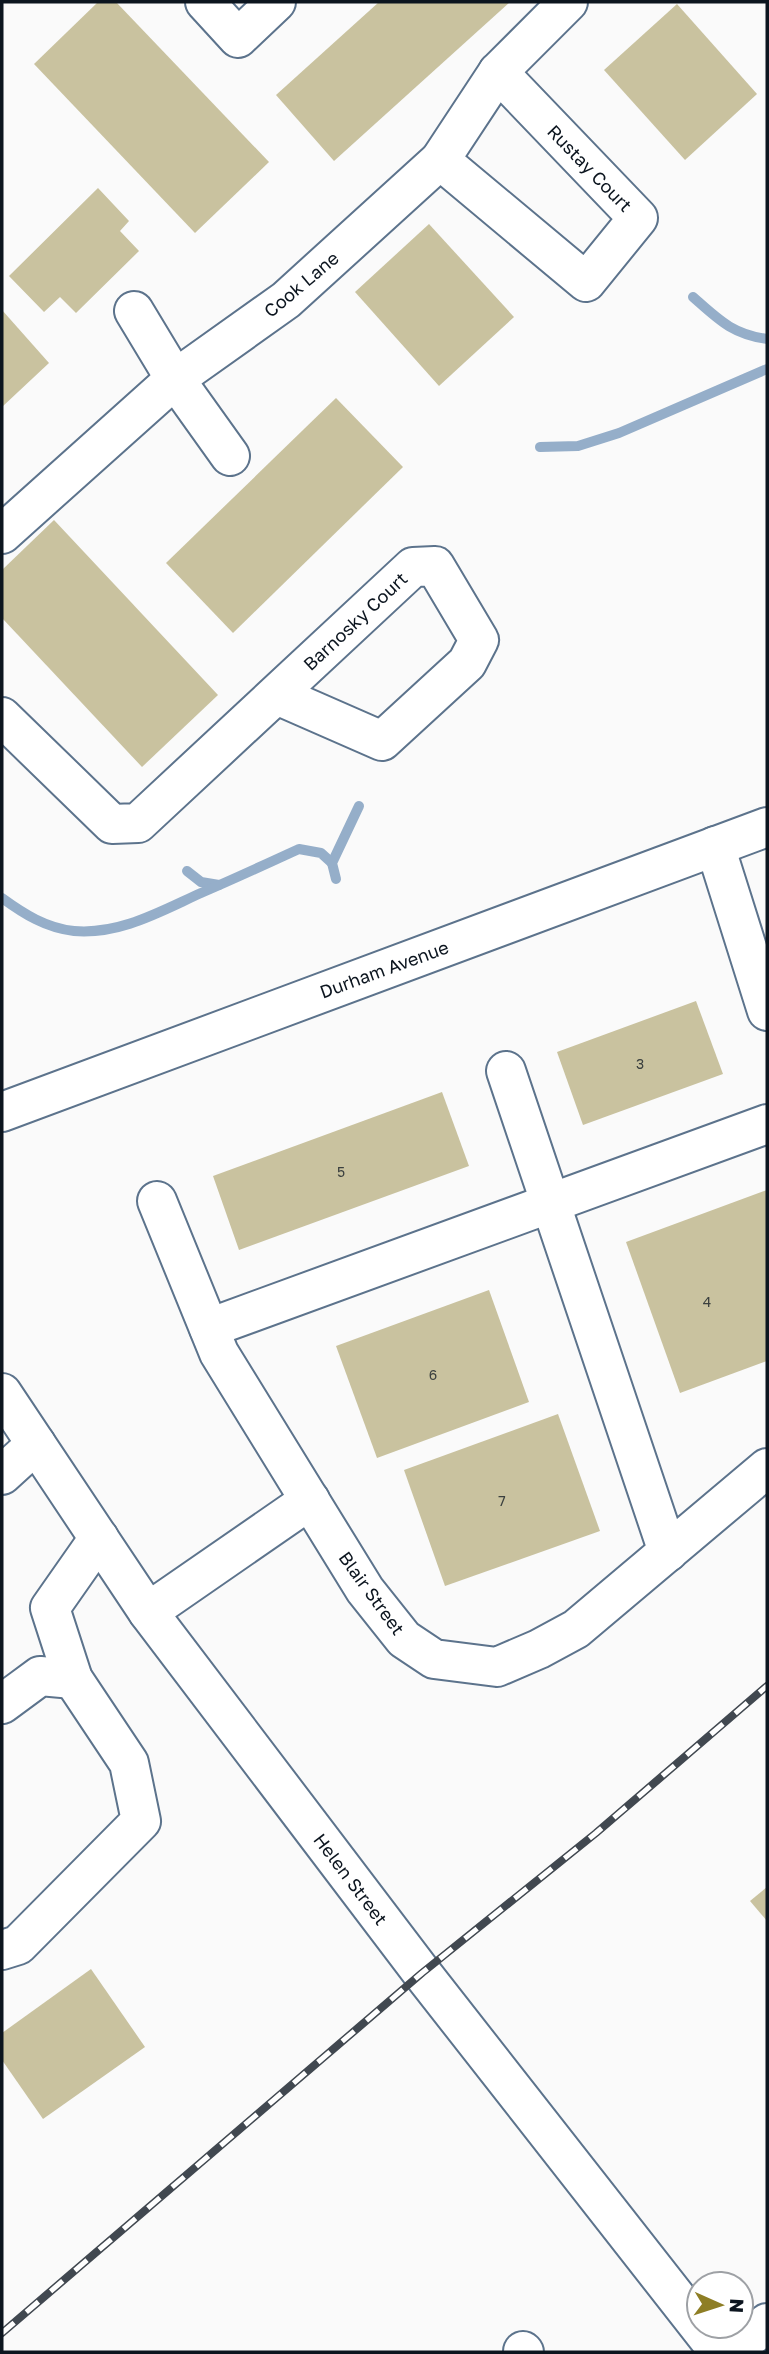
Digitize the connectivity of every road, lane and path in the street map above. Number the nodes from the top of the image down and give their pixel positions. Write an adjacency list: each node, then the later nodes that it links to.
1 (205, 2): 2 (street)
2 (275, 2)
3 (568, 2): 4 (street, Cook Lane)
4 (498, 72): 5 (street, Cook Lane); 5 (street, Rustay Court)
5 (440, 160): 7 (street, Cook Lane)
6 (134, 311): 7 (street)
7 (175, 379): 8 (street); 9 (street, Cook Lane)
8 (230, 456)
9 (2, 534)
10 (276, 695): 10 (street, Barnosky Court); 11 (street, Barnosky Court)
11 (2, 717)
12 (767, 827): 13 (street, Durham Avenue)
13 (715, 846): 14 (street); 16 (street, Durham Avenue)
14 (767, 1011)
15 (506, 1071): 19 (street)
16 (7, 1115)
17 (767, 1124): 19 (street)
18 (157, 1201): 20 (street, Blair Street)
19 (550, 1204): 20 (street); 27 (street)
20 (209, 1328): 25 (street, Blair Street)
21 (2, 1393): 22 (street, Helen Street)
22 (36, 1444): 24 (street); 26 (street, Helen Street)
23 (767, 1468): 27 (street, Blair Street)
24 (2, 1475)
25 (310, 1500): 27 (street, Blair Street); 28 (street)
26 (99, 1538): 28 (street, Helen Street); 29 (street)
27 (668, 1552)
28 (148, 1612): 33 (street, Helen Street)
29 (73, 1679): 30 (street); 31 (street)
30 (2, 1704)
31 (2, 1950)
32 (767, 2323): 34 (street)
33 (719, 2352)
34 (731, 2352)

